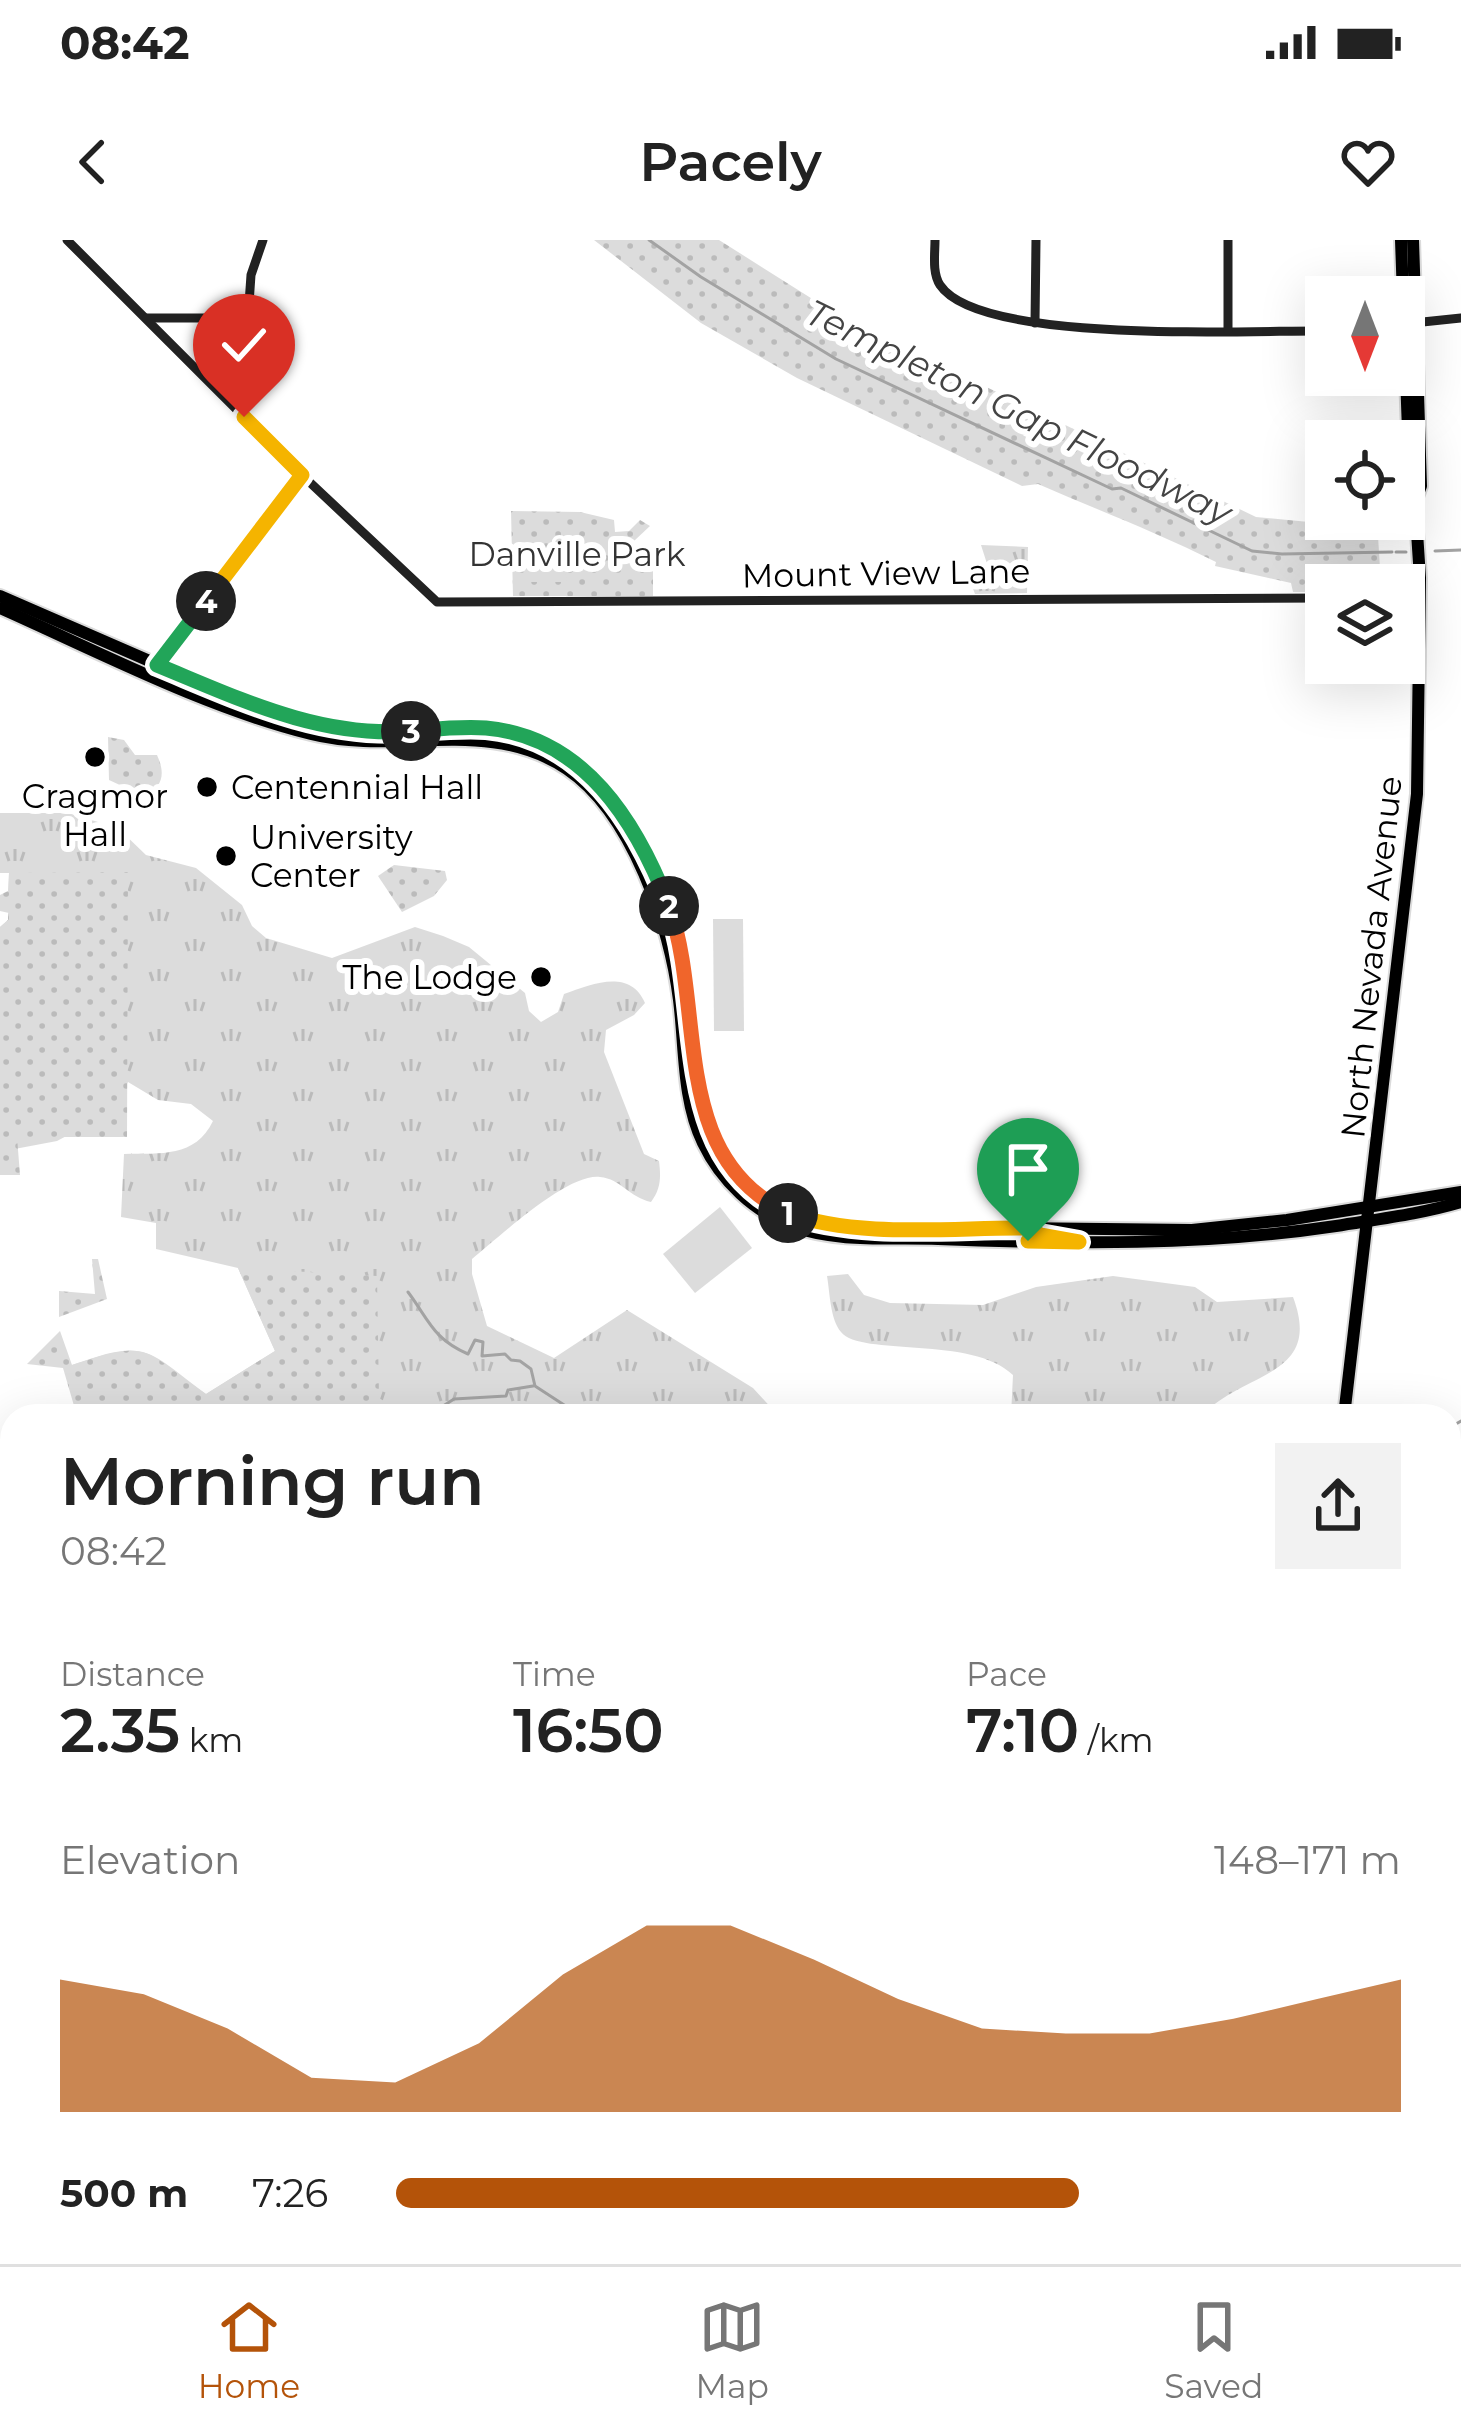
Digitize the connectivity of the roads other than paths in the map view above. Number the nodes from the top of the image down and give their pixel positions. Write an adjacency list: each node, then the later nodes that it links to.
1 (67, 240): 10 (street)
2 (263, 240): 10 (street)
3 (935, 240): 13 (street)
4 (1036, 240): 13 (street)
5 (1228, 240): 14 (street)
6 (1401, 240): 8 (main road)
7 (1413, 240): 9 (main road, North Nevada Avenue)
8 (1402, 276)
9 (1410, 276)
10 (146, 318): 16 (street)
11 (1461, 318): 12 (street)
12 (1425, 321)
13 (1035, 323): 14 (street)
14 (1228, 330): 15 (street)
15 (1305, 331)
16 (302, 475): 18 (street, Mount View Lane); 20 (street)
17 (0, 596): 20 (main road)
18 (1305, 598)
19 (0, 608): 26 (main road)
20 (157, 665): 25 (main road)
21 (1418, 684): 24 (main road, North Nevada Avenue)
22 (1461, 1192): 24 (main road)
23 (1461, 1202): 24 (main road)
24 (1370, 1214): 25 (main road); 27 (main road); 28 (main road, North Nevada Avenue)
25 (1030, 1228): 26 (main road); 27 (main road)
26 (960, 1240): 27 (main road)
27 (1079, 1242)
28 (1345, 1404)

